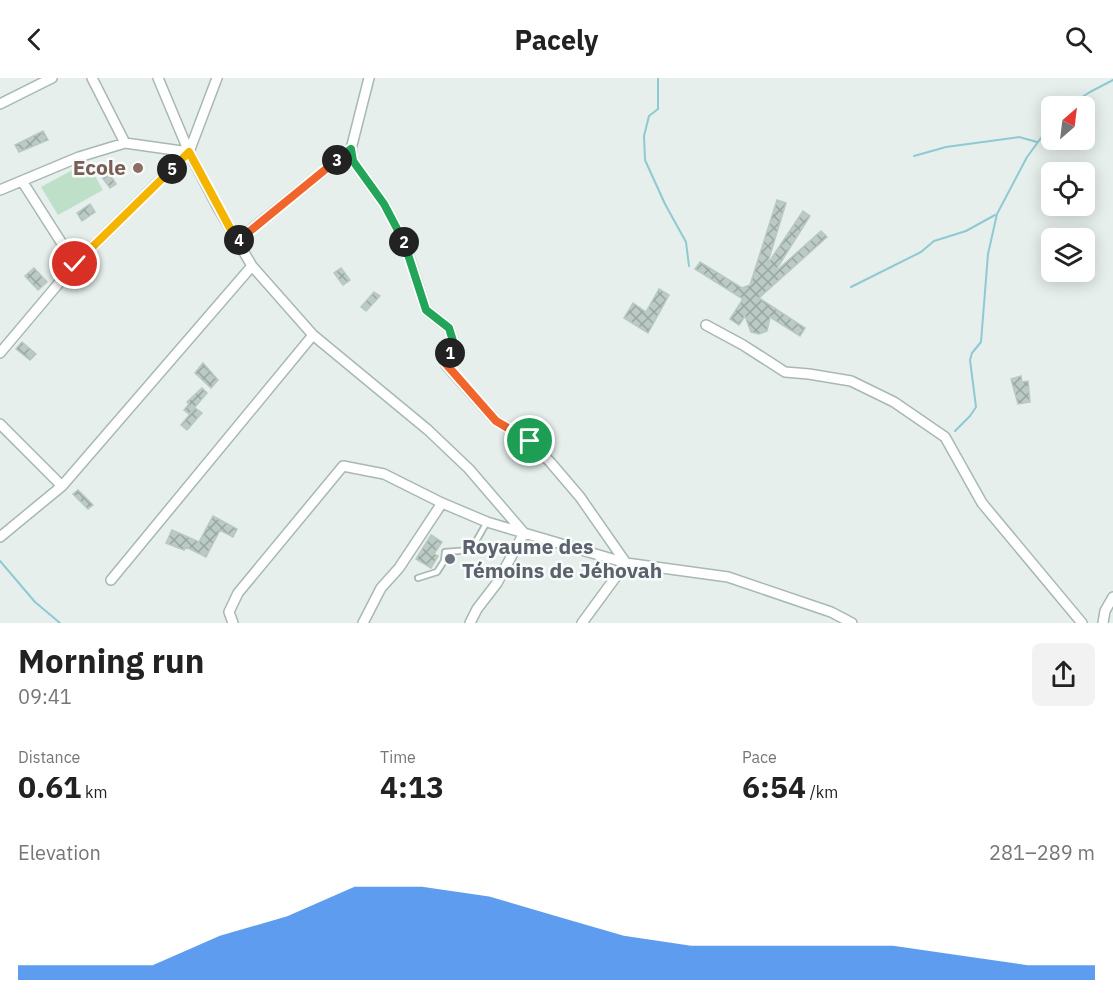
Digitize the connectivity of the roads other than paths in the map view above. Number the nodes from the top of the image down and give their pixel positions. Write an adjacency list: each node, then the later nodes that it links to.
1 (52, 78): 6 (street)
2 (92, 78): 7 (street)
3 (158, 78): 9 (street)
4 (217, 78): 9 (street)
5 (369, 78): 8 (street)
6 (0, 104)
7 (125, 143): 9 (street); 10 (street)
8 (351, 149): 12 (street); 24 (street)
9 (189, 152): 12 (street); 13 (street)
10 (22, 180): 11 (street); 13 (street)
11 (0, 190)
12 (237, 241): 14 (street)
13 (75, 264): 17 (street)
14 (252, 266): 16 (street); 19 (street)
15 (706, 325): 33 (street)
16 (313, 335): 22 (street); 26 (street)
17 (0, 353)
18 (0, 424): 19 (street)
19 (62, 486): 23 (street)
20 (442, 503): 21 (street); 28 (street); 29 (street)
21 (487, 522): 22 (street); 25 (lane)
22 (524, 533): 24 (street); 30 (street)
23 (0, 537)
24 (626, 563): 31 (street); 32 (street)
25 (418, 578)
26 (111, 580)
27 (1113, 597): 34 (street)
28 (233, 623)
29 (363, 623)
30 (470, 623)
31 (582, 623)
32 (852, 623)
33 (1082, 623)
34 (1103, 623)

